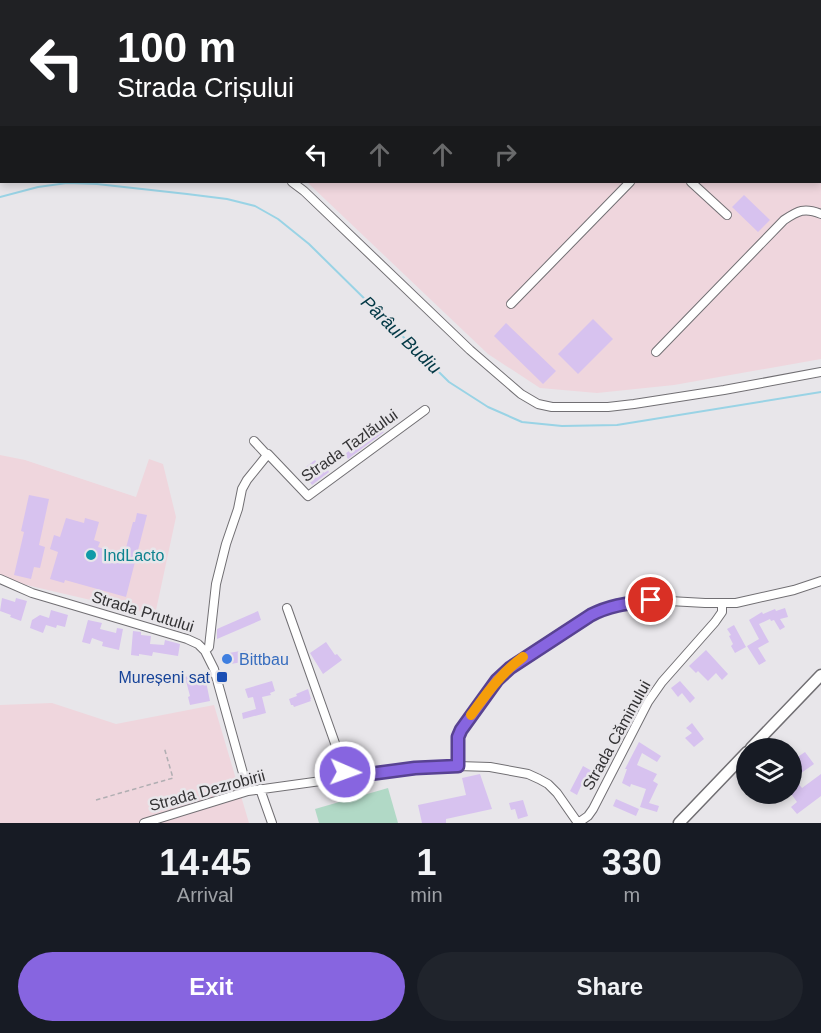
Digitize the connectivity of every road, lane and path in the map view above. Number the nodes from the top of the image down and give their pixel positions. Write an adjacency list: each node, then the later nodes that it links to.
1 (293, 183): 8 (street)
2 (629, 183): 6 (street)
3 (692, 183): 5 (street)
4 (821, 214): 7 (street)
5 (727, 215)
6 (511, 304)
7 (656, 352)
8 (821, 372)
9 (425, 410): 11 (street, Strada Tazlăului)
10 (254, 441): 11 (street)
11 (268, 454): 16 (street)
12 (0, 579): 16 (street, Strada Prutului)
13 (821, 581): 14 (street)
14 (722, 604): 21 (street); 28 (street, Strada Căminului)
15 (287, 608): 22 (street)
16 (205, 651): 24 (street, Strada Prutului)
17 (821, 675): 18 (main road)
18 (761, 738)
19 (164, 747): 25 (path)
20 (736, 763): 29 (main road)
21 (458, 766): 22 (street, Strada Dezrobirii); 28 (street, Strada Dezrobirii)
22 (347, 777): 23 (street, Strada Dezrobirii)
23 (260, 789): 24 (street, Strada Dezrobirii); 27 (street)
24 (248, 791): 26 (street, Strada Dezrobirii)
25 (96, 800)
26 (144, 823)
27 (272, 823)
28 (578, 823)
29 (679, 823)

